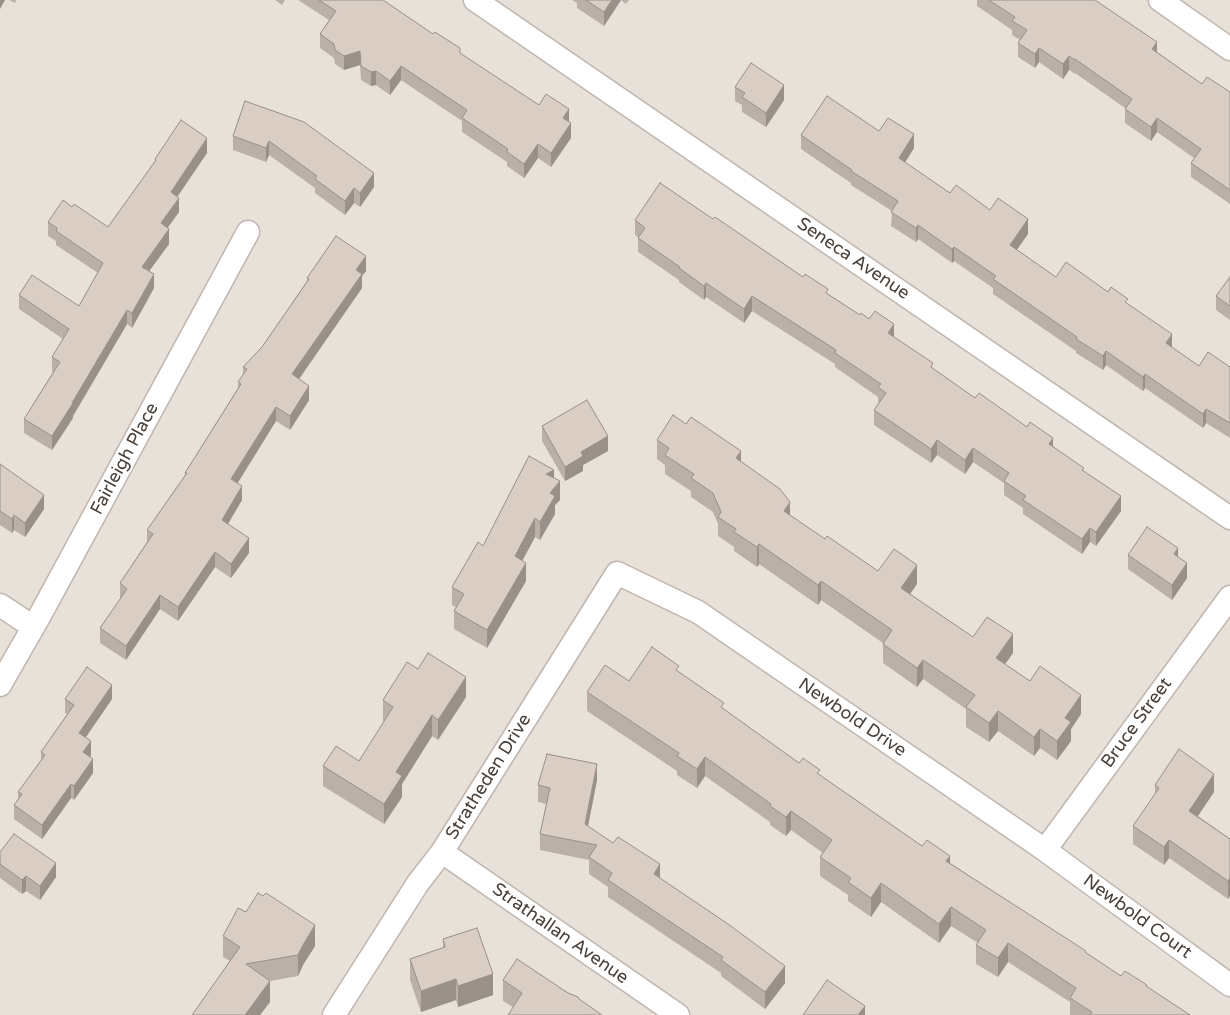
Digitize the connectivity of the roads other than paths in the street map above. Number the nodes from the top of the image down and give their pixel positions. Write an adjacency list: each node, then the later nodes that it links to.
1 (475, 0): 5 (street, Seneca Avenue)
2 (1160, 0): 3 (street)
3 (1230, 49)
4 (248, 232): 9 (street, Fairleigh Place)
5 (1230, 518)
6 (656, 592): 11 (street, Newbold Drive); 12 (street, Stratheden Drive)
7 (1230, 597): 11 (street, Bruce Street)
8 (0, 605): 9 (street)
9 (33, 627): 10 (street, Fairleigh Place)
10 (0, 685)
11 (1045, 850): 13 (street, Newbold Court)
12 (442, 852): 14 (street, Stratheden Drive); 15 (street, Strathallan Avenue)
13 (1230, 985)
14 (334, 1015)
15 (678, 1015)

